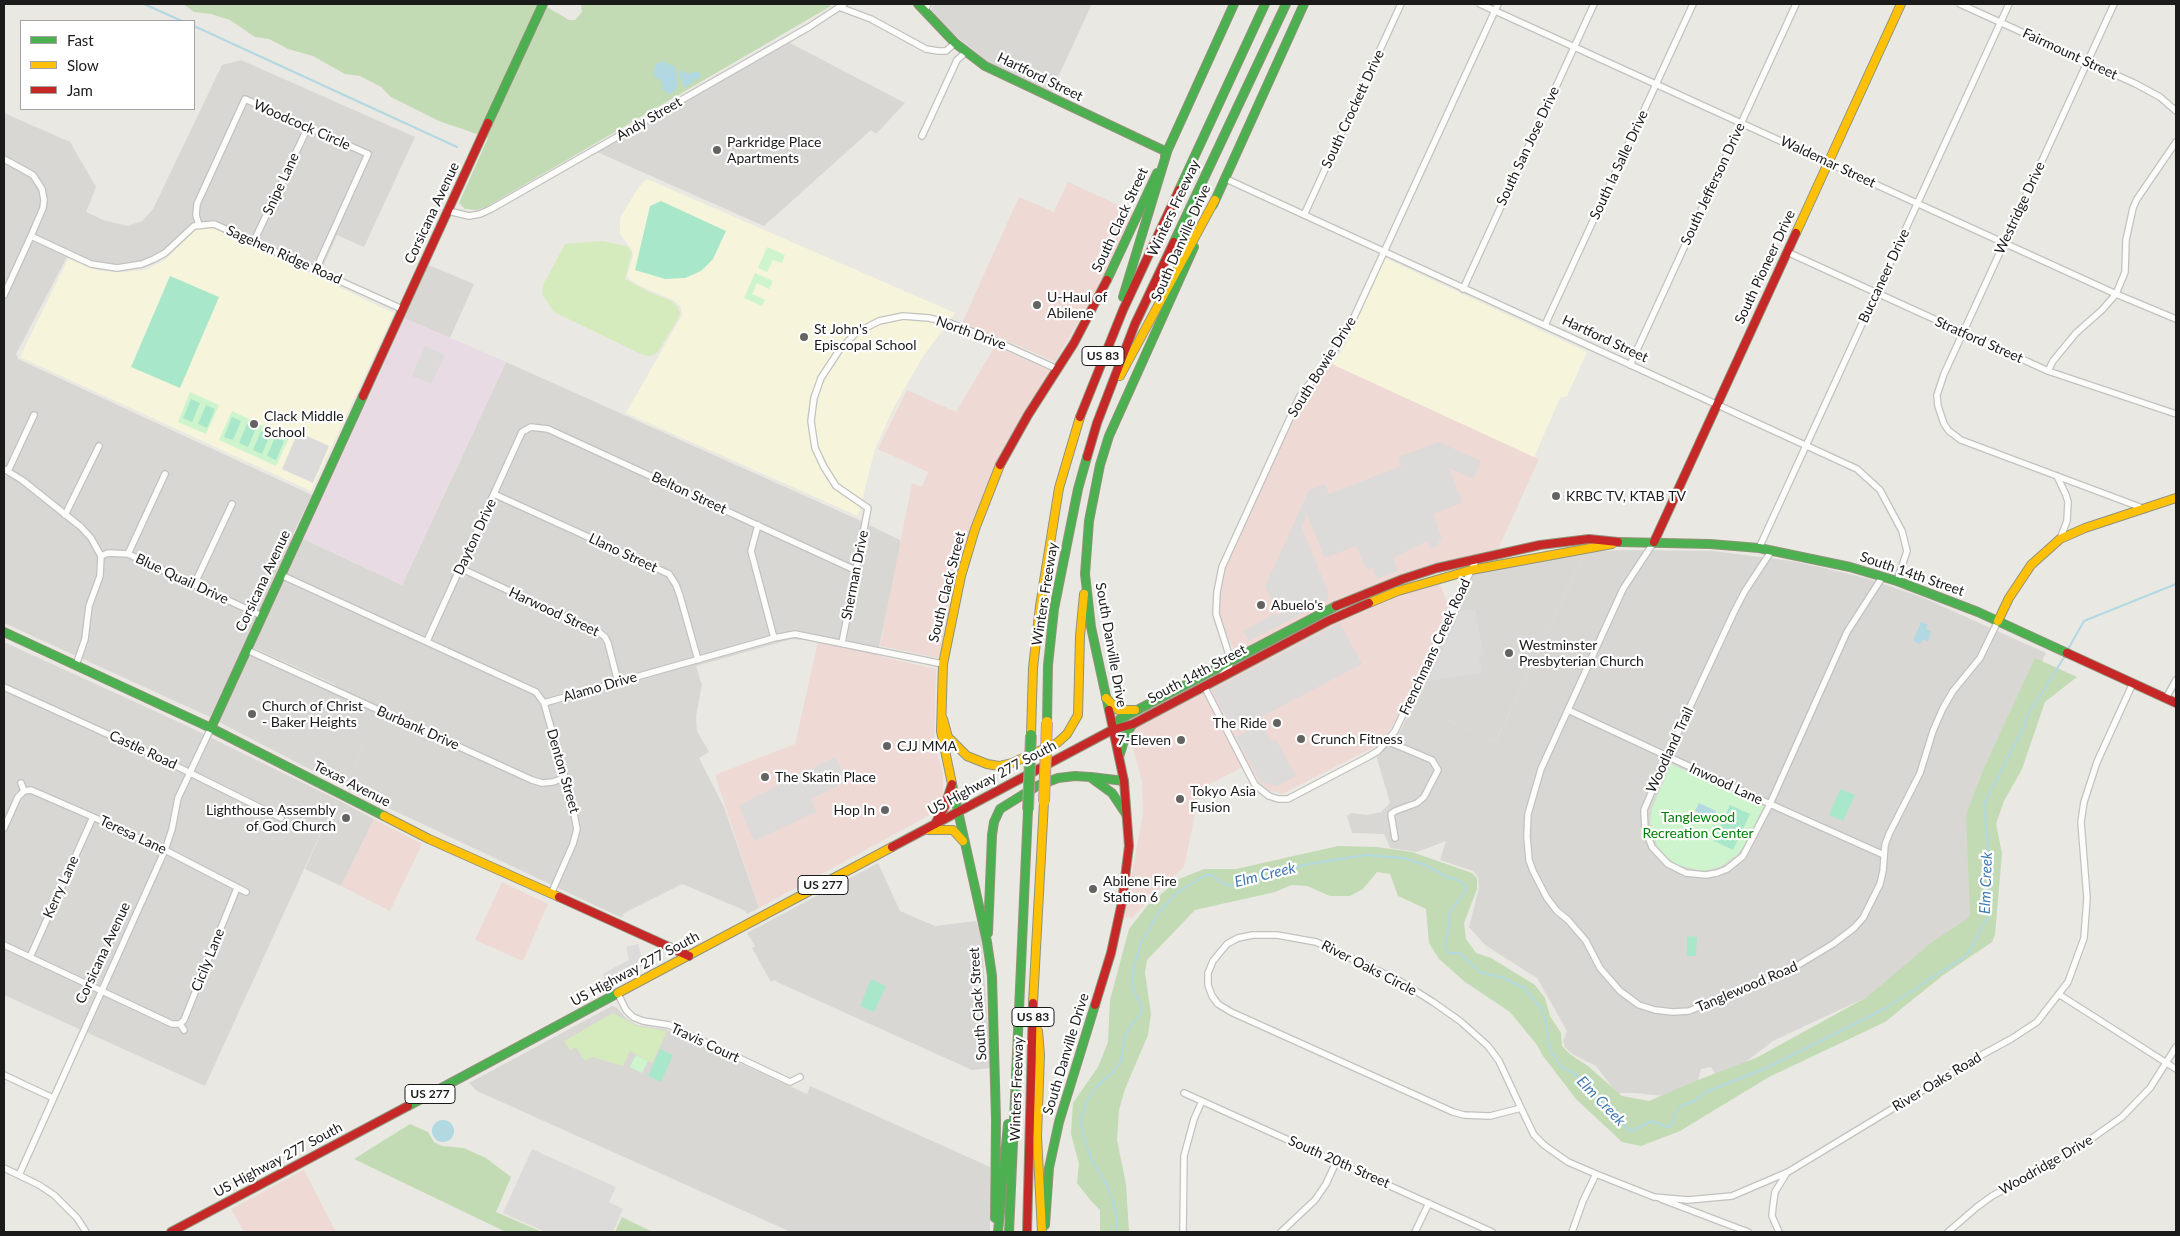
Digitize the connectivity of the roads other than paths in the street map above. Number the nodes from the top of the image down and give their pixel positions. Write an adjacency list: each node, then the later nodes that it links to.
1 (543, 4): 36 (main road, Corsicana Avenue)
2 (1234, 4): 30 (main road, South Clack Street)
3 (1265, 4): 56 (main road, Winters Freeway / US 83)
4 (1286, 4): 58 (main road, Winters Freeway / US 83)
5 (1304, 4): 33 (main road, South Danville Drive)
6 (1401, 4): 37 (street, South Crockett Drive)
7 (1480, 4): 18 (street, Waldemar Street)
8 (1498, 4): 18 (street, South Bowie Drive)
9 (1594, 4): 21 (street, South San Jose Drive)
10 (1693, 4): 24 (street, South la Salle Drive)
11 (1796, 4): 26 (street, South Jefferson Drive)
12 (1901, 4): 32 (main road, South Pioneer Drive)
13 (1960, 4): 19 (street, Fairmount Street)
14 (2009, 4): 19 (street, Buccaneer Drive)
15 (2114, 4): 23 (street, Westridge Drive)
16 (841, 6): 20 (street); 36 (street, Andy Street)
17 (923, 6): 20 (main road, Hartford Street)
18 (1495, 11): 21 (street, Waldemar Street); 42 (street, South Bowie Drive)
19 (2001, 22): 23 (street, Fairmount Street); 35 (street, Buccaneer Drive)
20 (955, 43): 22 (main road, Hartford Street)
21 (1574, 46): 24 (street, Waldemar Street); 45 (street, South San Jose Drive)
22 (966, 52): 28 (street); 30 (main road, Hartford Street)
23 (2087, 62): 25 (street, Fairmount Street); 41 (street, Westridge Drive)
24 (1656, 84): 26 (street, Waldemar Street); 51 (street, South la Salle Drive)
25 (2176, 111)
26 (1741, 123): 32 (street, Waldemar Street); 53 (street, South Jefferson Drive)
27 (308, 127): 38 (street, Woodcock Circle); 40 (street, Snipe Lane); 44 (street, Woodcock Circle)
28 (922, 136)
29 (2176, 142): 47 (street)
30 (1166, 152): 54 (main road, South Clack Street); 56 (main road)
31 (4, 159): 39 (street)
32 (1828, 162): 35 (street, Waldemar Street); 43 (main road, South Pioneer Drive)
33 (1224, 178): 34 (main road, South Danville Drive); 37 (street, Hartford Street)
34 (1215, 200): 58 (main road); 87 (main road, South Danville Drive)
35 (1918, 203): 41 (street, Waldemar Street); 46 (street, Buccaneer Drive)
36 (448, 210): 49 (main road, Corsicana Avenue)
37 (1304, 215): 42 (street, Hartford Street)
38 (199, 225): 39 (street); 40 (street, Sagehen Ridge Road)
39 (31, 236): 48 (street)
40 (254, 241): 44 (street, Sagehen Ridge Road)
41 (2004, 242): 47 (street, Waldemar Street); 52 (street, Westridge Drive)
42 (1384, 251): 45 (street, Hartford Street); 100 (street, South Bowie Drive)
43 (1787, 252): 46 (street, Stratford Street); 57 (main road, South Pioneer Drive)
44 (316, 269): 49 (street, Sagehen Ridge Road)
45 (1462, 289): 51 (street, Hartford Street)
46 (1876, 293): 52 (street, Stratford Street); 62 (street, Buccaneer Drive)
47 (2116, 294): 50 (street, Waldemar Street); 55 (street)
48 (4, 295)
49 (402, 309): 88 (main road, Corsicana Avenue)
50 (2176, 319)
51 (1545, 325): 53 (street, Hartford Street)
52 (1963, 333): 55 (street, Stratford Street); 66 (street, Westridge Drive)
53 (1630, 365): 57 (street, Hartford Street)
54 (1057, 369): 70 (street, North Drive); 101 (main road, South Clack Street)
55 (2048, 371): 59 (street, Stratford Street)
56 (1096, 374): 152 (main road, Winters Freeway / US 83, bridge)
57 (1716, 405): 62 (street, Hartford Street); 77 (main road, South Pioneer Drive)
58 (1101, 412): 148 (main road, Winters Freeway / US 83, bridge)
59 (2176, 414)
60 (34, 415): 64 (street)
61 (522, 432): 67 (street, Dayton Drive); 73 (street, Belton Street)
62 (1806, 445): 78 (street, Buccaneer Drive); 90 (street, Hartford Street)
63 (99, 446): 72 (street)
64 (6, 470): 72 (street)
65 (166, 474): 81 (street)
66 (2057, 476): 71 (street); 75 (street)
67 (494, 494): 84 (street, Dayton Drive); 99 (street, Llano Street)
68 (2176, 498): 71 (main road)
69 (232, 504): 91 (street)
70 (868, 508): 85 (street, Sherman Drive)
71 (2145, 508): 75 (main road)
72 (65, 515): 82 (street)
73 (758, 525): 85 (street, Belton Street); 95 (street)
74 (1589, 539): 76 (main road, South 14th Street); 79 (main road); 83 (main road, South 14th Street)
75 (2060, 539): 93 (main road)
76 (1621, 542): 77 (main road, South 14th Street); 79 (main road, South 14th Street)
77 (1654, 542): 78 (main road, South 14th Street); 115 (street, Tanglewood Road)
78 (1759, 548): 80 (main road, South 14th Street)
79 (1584, 550): 86 (main road, South 14th Street)
80 (1772, 550): 89 (main road, South 14th Street); 120 (street, Woodland Trail)
81 (128, 554): 82 (street, Blue Quail Drive); 91 (street, Blue Quail Drive)
82 (101, 556): 102 (street)
83 (1477, 558): 86 (street, Frenchmans Creek Road); 100 (main road, South 14th Street)
84 (460, 568): 96 (street, Dayton Drive); 105 (street, Harwood Street)
85 (855, 570): 97 (street, Sherman Drive)
86 (1471, 570): 103 (main road, South 14th Street); 119 (street, Frenchmans Creek Road)
87 (1085, 574): 109 (main road, South Danville Drive); 113 (main road)
88 (281, 576): 92 (main road, Corsicana Avenue); 96 (street, Alamo Drive)
89 (1883, 576): 90 (main road, South 14th Street); 129 (street, Woodland Trail)
90 (1897, 581): 93 (main road, South 14th Street)
91 (194, 584): 92 (street, Blue Quail Drive)
92 (262, 616): 98 (main road, Corsicana Avenue)
93 (1998, 621): 106 (main road, South 14th Street); 140 (street, Tanglewood Road)
94 (4, 633): 102 (main road, Texas Avenue)
95 (774, 638): 97 (street, Alamo Drive); 99 (street, Alamo Drive)
96 (427, 641): 112 (street, Alamo Drive)
97 (842, 643): 101 (street, Alamo Drive)
98 (247, 650): 117 (main road, Corsicana Avenue); 124 (street, Burbank Drive)
99 (698, 660): 105 (street, Alamo Drive)
100 (1231, 661): 103 (street); 114 (main road, South 14th Street)
101 (943, 664): 113 (main road, South Clack Street)
102 (76, 665): 117 (main road, Texas Avenue)
103 (1218, 679): 107 (main road, South 14th Street)
104 (2176, 680): 110 (street)
105 (618, 682): 112 (street, Alamo Drive)
106 (2133, 683): 110 (main road, South 14th Street); 151 (street, River Oaks Road)
107 (1204, 686): 116 (main road, South 14th Street); 119 (street, Frenchmans Creek Road)
108 (4, 687): 122 (street, Castle Road)
109 (1106, 697): 114 (main road); 118 (main road, South Danville Drive)
110 (2166, 698): 111 (main road, South 14th Street)
111 (2176, 702)
112 (544, 703): 124 (street, Denton Street)
113 (940, 708): 127 (main road, South Clack Street)
114 (1137, 710): 118 (main road, South 14th Street)
115 (1568, 710): 120 (street, Inwood Lane); 140 (street, Tanglewood Road)
116 (1133, 724): 118 (main road, South 14th Street); 121 (main road)
117 (211, 728): 122 (street, Corsicana Avenue); 143 (main road, Texas Avenue)
118 (1112, 730): 121 (main road, South Danville Drive); 130 (main road, US Highway 277 South / US 277)
119 (1387, 742): 137 (street)
120 (1667, 756): 129 (street, Inwood Lane); 129 (street, Woodland Trail)
121 (1119, 757): 125 (main road, South Danville Drive)
122 (189, 772): 132 (street, Castle Road); 139 (street, Corsicana Avenue)
123 (1090, 777): 125 (main road); 133 (main road); 144 (main road)
124 (564, 778): 143 (street, Denton Street)
125 (1124, 780): 133 (main road, South Danville Drive)
126 (22, 783): 128 (street)
127 (952, 784): 130 (main road, South Clack Street); 134 (main road)
128 (24, 791): 131 (street, Teresa Lane); 135 (street)
129 (1770, 804): 140 (street, Inwood Lane)
130 (957, 812): 134 (main road, US Highway 277 South / US 277); 138 (main road, South Clack Street)
131 (93, 816): 139 (street, Teresa Lane); 147 (street, Kerry Lane)
132 (281, 818)
133 (1128, 818): 176 (main road, South Danville Drive)
134 (935, 824): 136 (main road, US Highway 277 South / US 277)
135 (4, 828)
136 (924, 830): 138 (main road); 146 (main road, US Highway 277 South / US 277)
137 (1395, 838)
138 (963, 840): 144 (main road, South Clack Street)
139 (165, 850): 141 (street, Teresa Lane); 149 (street, Corsicana Avenue)
140 (1884, 855)
141 (237, 888): 142 (street, Teresa Lane); 153 (street, Cicily Lane)
142 (246, 892)
143 (551, 894): 146 (main road, Texas Avenue)
144 (987, 942): 173 (main road, South Clack Street)
145 (4, 946): 147 (street)
146 (689, 956): 150 (main road, US Highway 277 South / US 277)
147 (30, 957): 149 (street)
148 (1034, 978): 175 (main road, Winters Freeway / US 83); 176 (main road)
149 (101, 990): 153 (street); 161 (street, Corsicana Avenue)
150 (618, 994): 159 (street, Travis Court); 172 (main road, US Highway 277 South / US 277)
151 (2060, 995): 156 (street); 166 (street, River Oaks Road)
152 (1018, 1013): 173 (main road); 174 (main road, Winters Freeway / US 83)
153 (180, 1024): 154 (street)
154 (184, 1030)
155 (2176, 1047): 156 (street, Woodridge Drive)
156 (2166, 1063): 157 (street); 184 (street, Woodridge Drive)
157 (2176, 1070)
158 (4, 1075): 161 (street)
159 (800, 1077)
160 (1184, 1093): 162 (street, South 20th Street)
161 (53, 1098): 168 (street, Corsicana Avenue)
162 (1202, 1101): 164 (street, South 20th Street); 177 (street)
163 (1521, 1108): 163 (street, River Oaks Circle); 167 (street, River Oaks Road)
164 (1337, 1160): 170 (street, South 20th Street); 178 (street)
165 (4, 1168): 168 (street)
166 (1788, 1172): 169 (street, River Oaks Road); 183 (street)
167 (1596, 1174): 169 (street, River Oaks Road); 181 (street)
168 (19, 1175): 171 (street)
169 (1654, 1197): 182 (street)
170 (1429, 1203): 179 (street); 180 (street, South 20th Street)
171 (86, 1232)
172 (171, 1232)
173 (996, 1232)
174 (1009, 1232)
175 (1027, 1232)
176 (1044, 1232)
177 (1183, 1232)
178 (1281, 1232)
179 (1415, 1232)
180 (1492, 1232)
181 (1572, 1232)
182 (1748, 1232)
183 (1779, 1232)
184 (1948, 1232)

